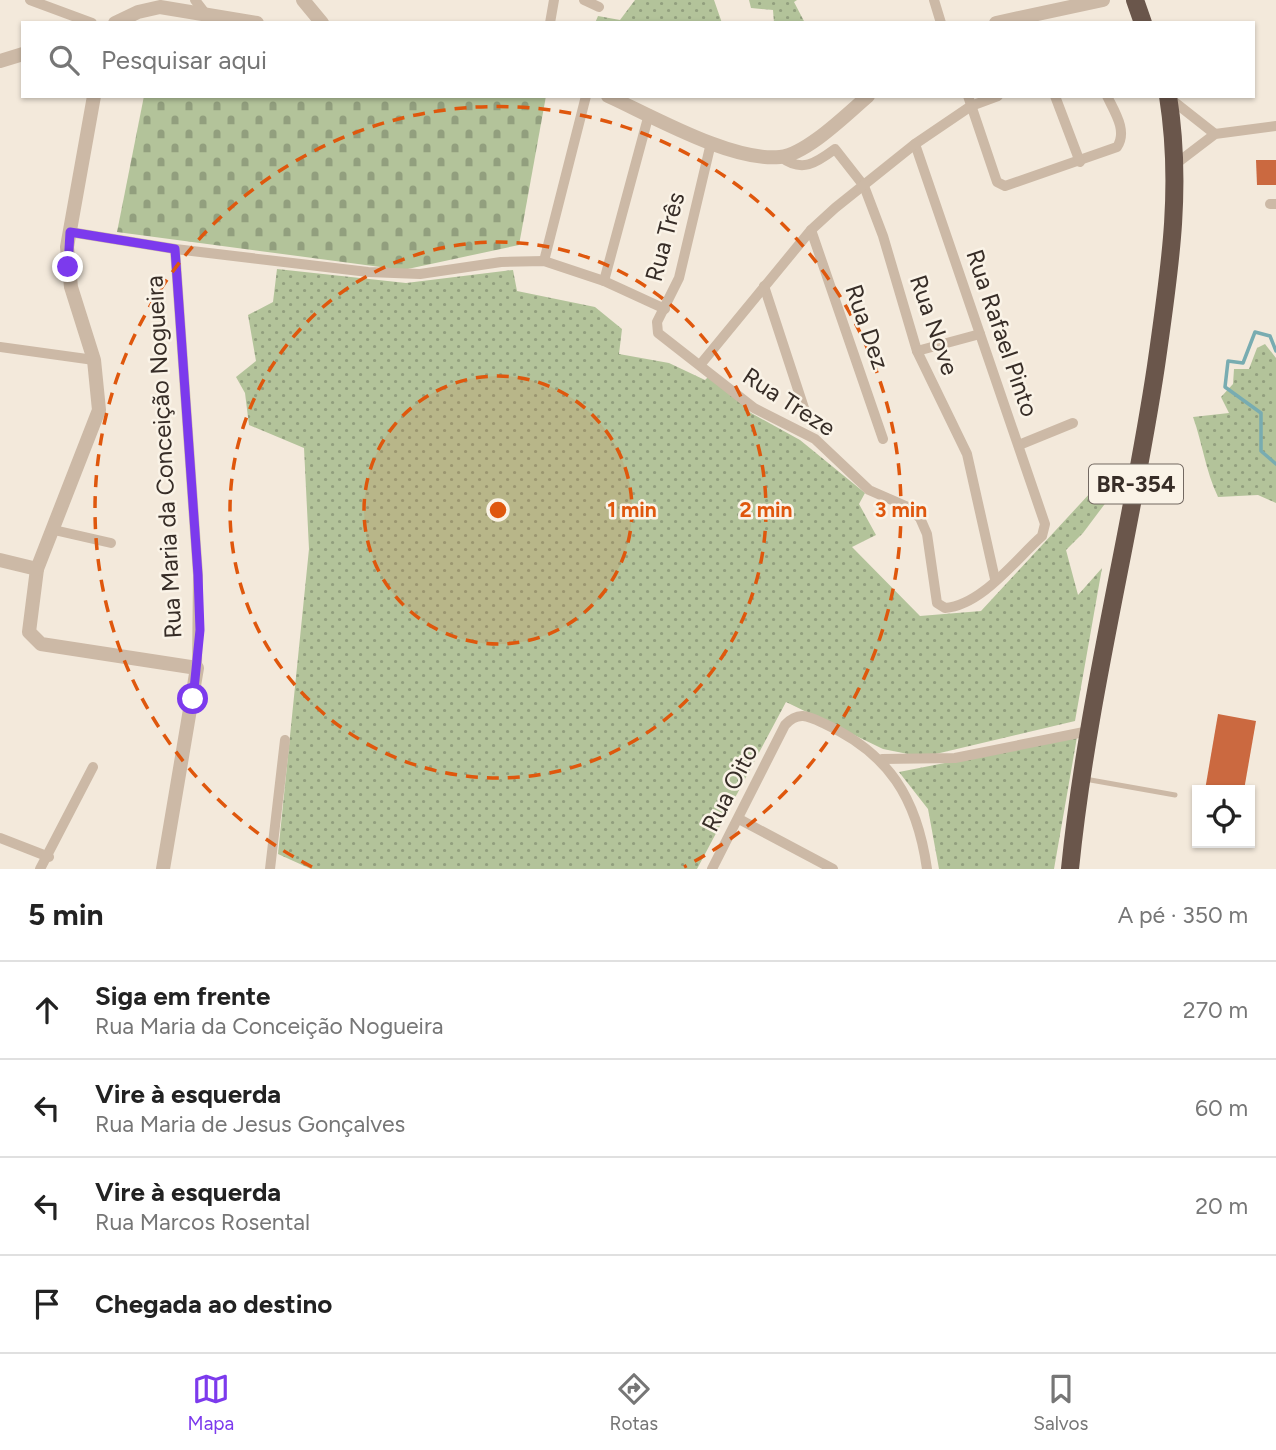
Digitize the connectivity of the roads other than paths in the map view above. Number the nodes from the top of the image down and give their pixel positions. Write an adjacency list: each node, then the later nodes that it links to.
1 (30, 0): 11 (street)
2 (195, 0): 10 (street)
3 (303, 0): 14 (street)
4 (554, 0): 15 (street)
5 (584, 0): 9 (street)
6 (934, 0): 16 (street)
7 (1103, 0): 17 (street)
8 (1135, 0): 18 (highway)
9 (599, 7)
10 (205, 13): 12 (street); 13 (street)
11 (87, 21)
12 (119, 21)
13 (247, 21)
14 (320, 21)
15 (550, 21)
16 (940, 21)
17 (1005, 21)
18 (1142, 21)
19 (21, 55): 20 (street)
20 (0, 61)
21 (94, 98): 40 (street)
22 (585, 98): 42 (street)
23 (613, 98): 30 (street)
24 (866, 98): 35 (street)
25 (1056, 98): 36 (street)
26 (1108, 98): 36 (street)
27 (1168, 98): 37 (highway, BR-354)
28 (1170, 98): 32 (street)
29 (970, 101): 34 (street); 36 (street)
30 (649, 114): 33 (street); 43 (street)
31 (1276, 126): 32 (street)
32 (1215, 134): 37 (street)
33 (711, 143): 35 (street); 45 (street, Rua Três)
34 (915, 144): 38 (street); 46 (street, Rua Rafael Pinto)
35 (781, 157): 38 (street, Rua Nove)
36 (1080, 162)
37 (1177, 163): 63 (highway, BR-354)
38 (864, 186): 39 (street); 49 (street, Rua Nove)
39 (811, 230): 44 (street); 54 (street, Rua Dez)
40 (70, 232): 41 (street); 50 (street)
41 (175, 249): 42 (street); 62 (street, Rua Maria da Conceição Nogueira)
42 (544, 261): 43 (street)
43 (604, 281): 45 (street)
44 (764, 286): 51 (street); 52 (street)
45 (665, 309): 47 (street, Rua Três)
46 (979, 334): 49 (street); 55 (street, Rua Rafael Pinto)
47 (662, 338): 51 (street, Rua Treze)
48 (0, 347): 50 (street)
49 (918, 351): 61 (street, Rua Nove)
50 (94, 360): 56 (street)
51 (700, 365): 61 (street, Rua Treze)
52 (804, 408)
53 (1073, 423): 55 (street)
54 (883, 439)
55 (1019, 445): 57 (street, Rua Rafael Pinto)
56 (54, 530): 58 (street); 60 (street)
57 (1042, 536): 61 (street, Rua Treze)
58 (111, 543)
59 (0, 561): 60 (street)
60 (37, 569): 62 (street)
61 (995, 579)
62 (197, 668): 73 (street, Rua Maria da Conceição Nogueira)
63 (1089, 731): 65 (street); 67 (highway, BR-354)
64 (285, 740): 74 (street)
65 (882, 759): 69 (street, Rua Oito); 77 (street)
66 (93, 767): 71 (street)
67 (1082, 778): 68 (lane); 78 (highway, BR-354)
68 (1175, 795)
69 (739, 819): 75 (street, Rua Oito); 76 (street)
70 (0, 838): 71 (street)
71 (49, 857): 72 (street)
72 (40, 869)
73 (163, 869)
74 (270, 869)
75 (712, 869)
76 (833, 869)
77 (927, 869)
78 (1070, 869)

